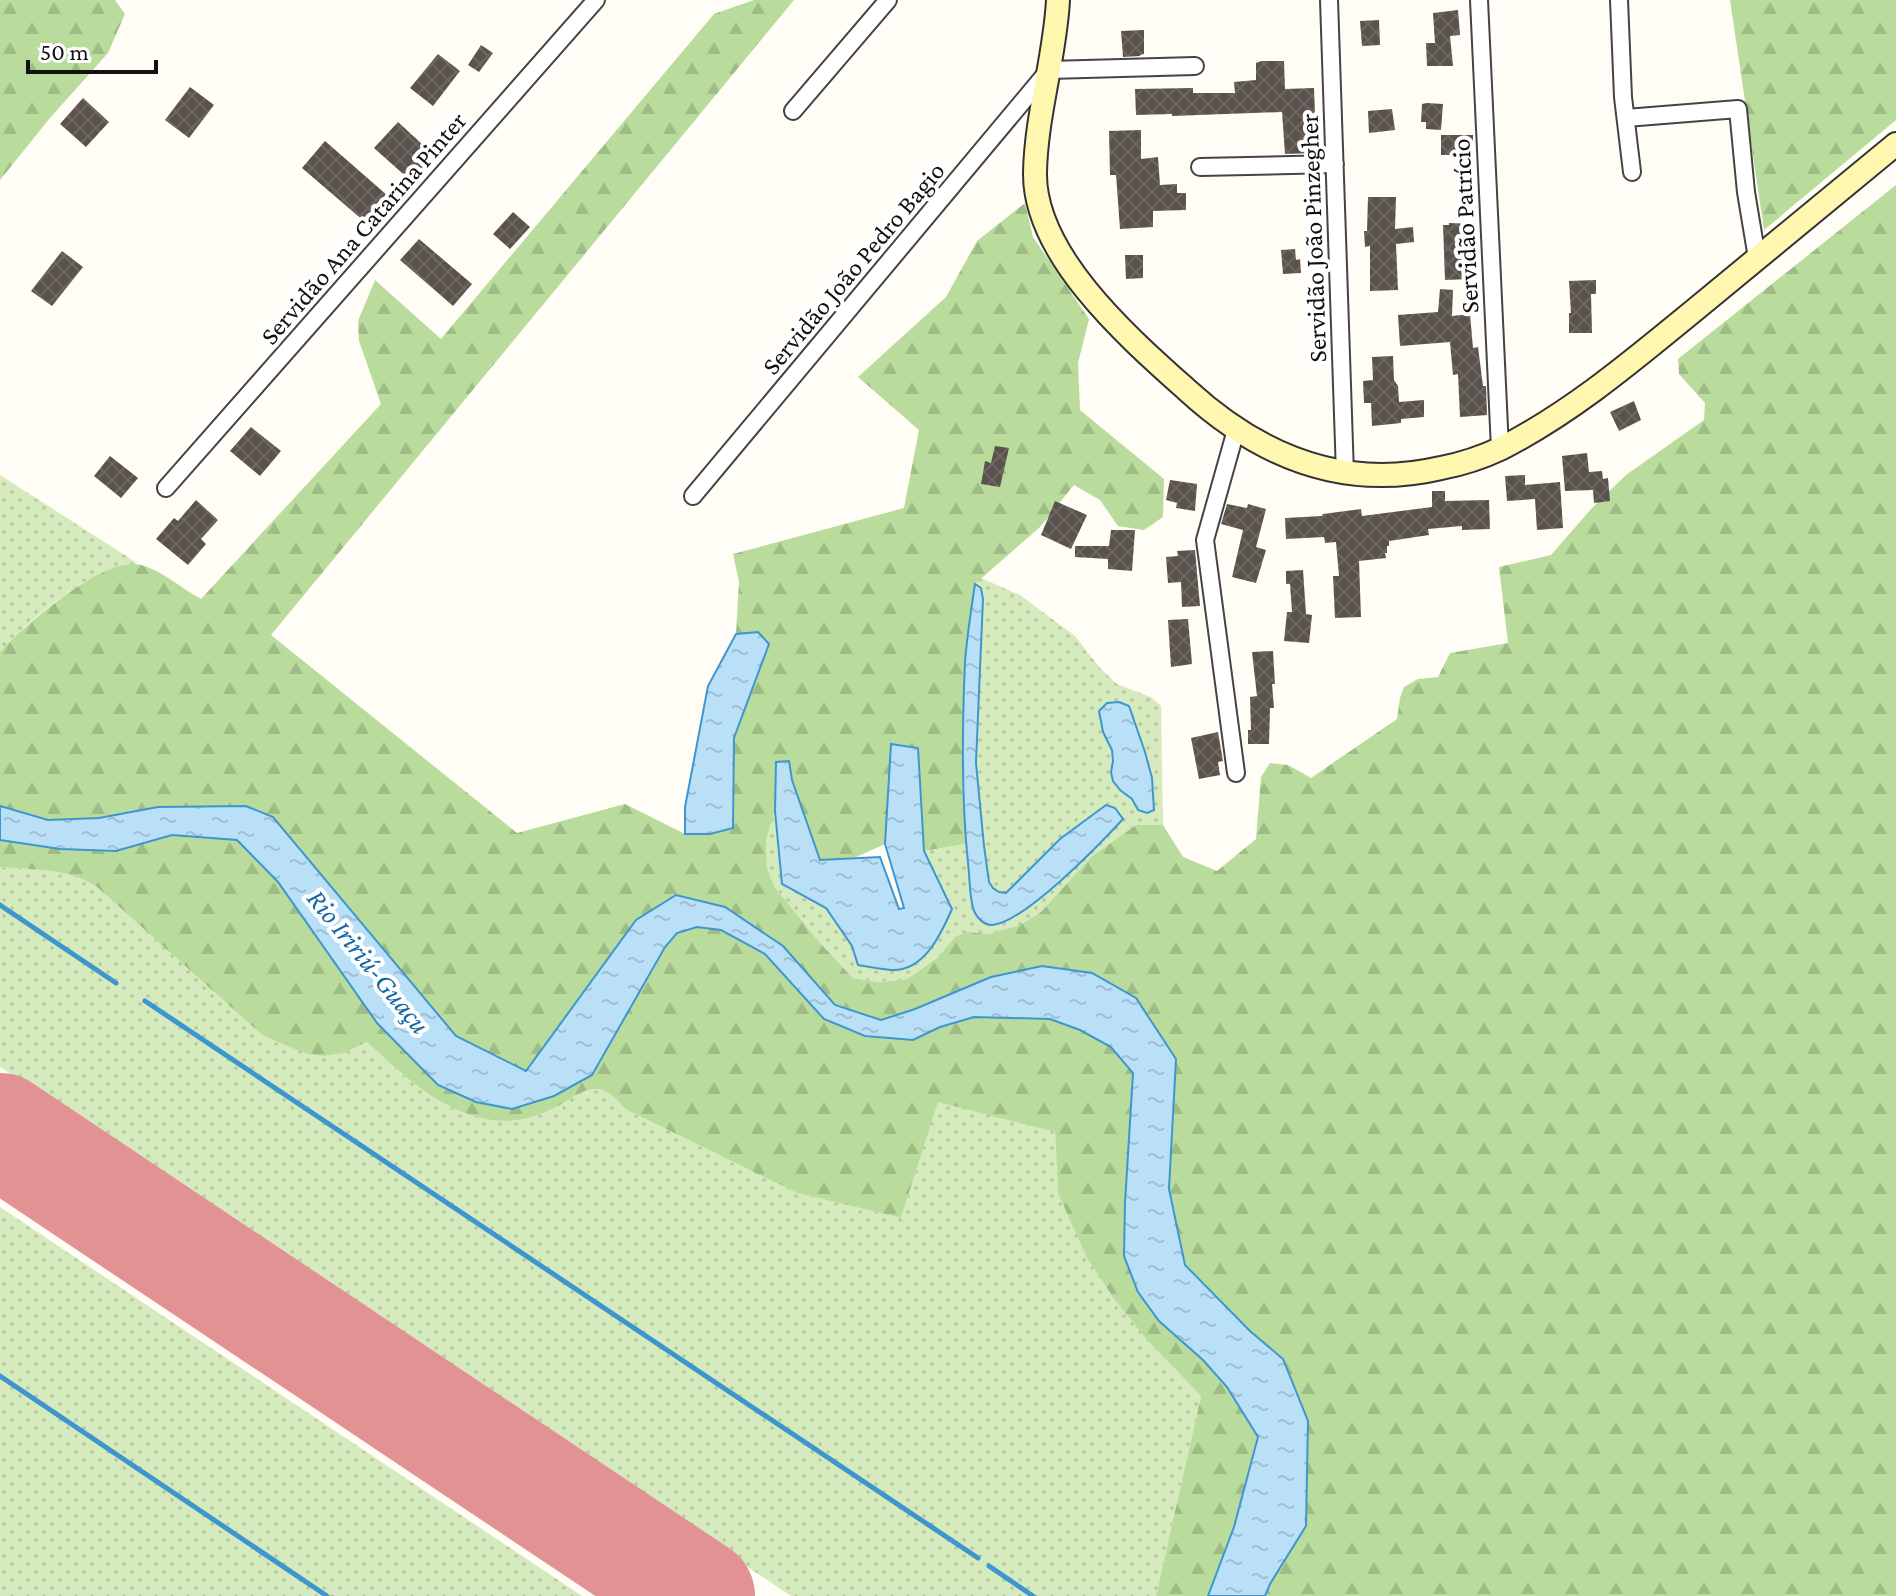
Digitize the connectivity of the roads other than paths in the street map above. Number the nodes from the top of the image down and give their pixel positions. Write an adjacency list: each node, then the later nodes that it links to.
1 (596, 0): 19 (street, Servidão Ana Catarina Pinter)
2 (888, 0): 9 (street)
3 (1058, 0): 8 (street)
4 (1329, 0): 12 (street, Servidão João Pinzegher)
5 (1479, 0): 17 (street, Servidão Patrício)
6 (1619, 0): 10 (street)
7 (1195, 66): 8 (street)
8 (1049, 70): 16 (street); 20 (street, Servidão João Pedro Bagio)
9 (793, 111)
10 (1626, 118): 14 (street); 15 (street)
11 (1896, 144): 15 (street)
12 (1335, 164): 13 (street); 18 (street, Servidão João Pinzegher)
13 (1200, 167)
14 (1632, 172)
15 (1757, 258): 17 (street)
16 (1236, 430): 18 (street); 21 (street)
17 (1500, 449): 18 (street)
18 (1345, 474)
19 (166, 488)
20 (693, 496)
21 (1236, 773)

